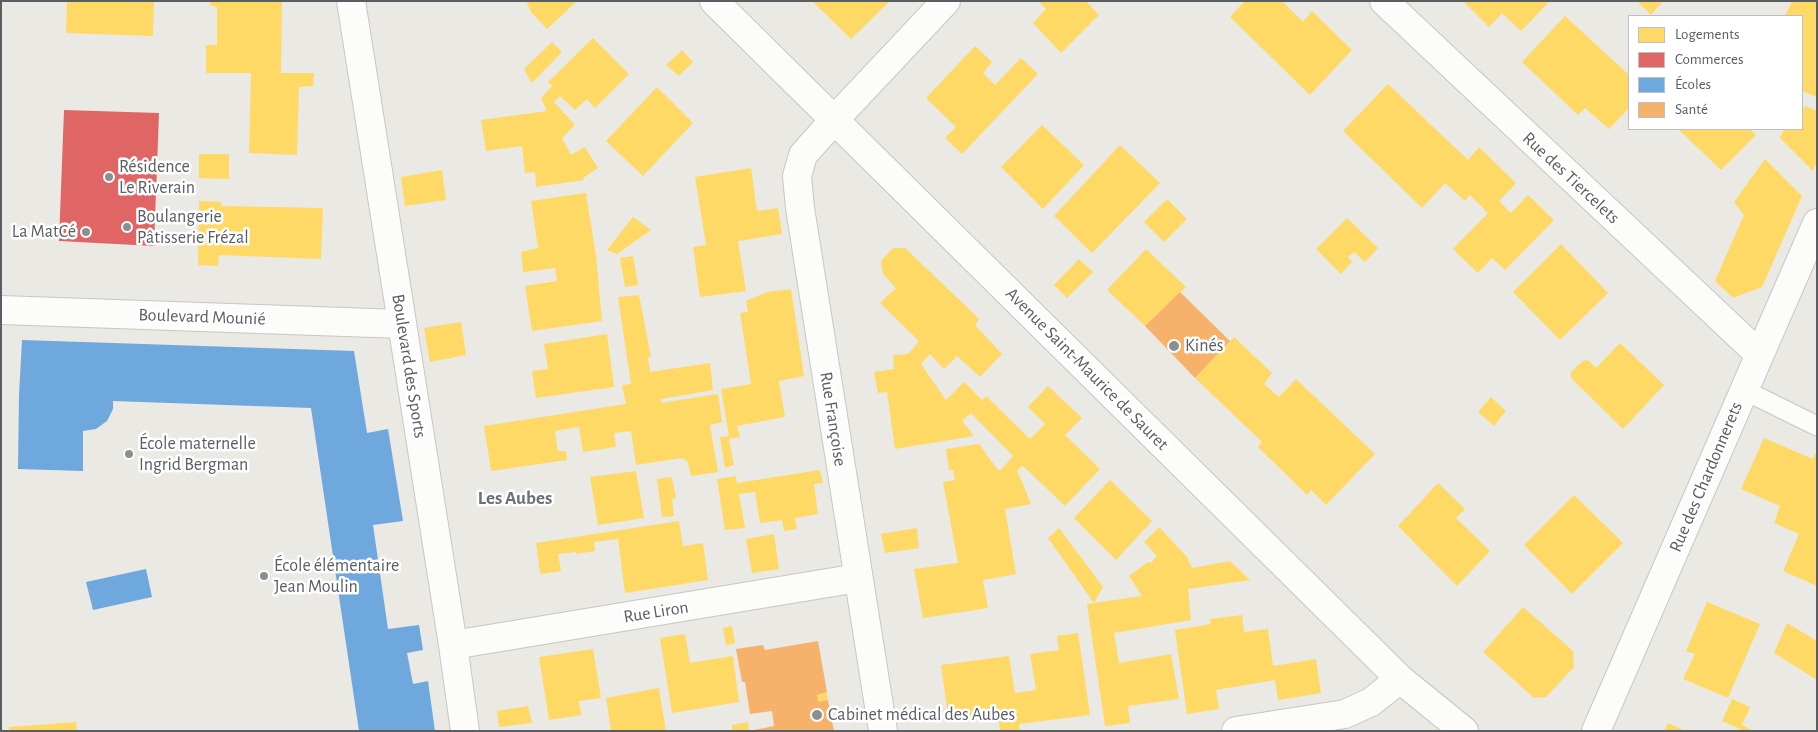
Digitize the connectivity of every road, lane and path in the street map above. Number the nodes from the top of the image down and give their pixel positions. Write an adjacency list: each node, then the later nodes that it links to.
1 (351, 1): 8 (street, Boulevard des Sports)
2 (714, 1): 5 (street, Avenue Saint-Maurice de Sauret)
3 (946, 1): 5 (street, Rue Françoise)
4 (1384, 1): 9 (street, Rue des Tiercelets)
5 (834, 119): 12 (street, Rue Françoise); 14 (street, Avenue Saint-Maurice de Sauret)
6 (1817, 223): 9 (street, Rue des Chardonnerets)
7 (1, 310): 8 (street, Boulevard Mounié)
8 (402, 324): 13 (street, Boulevard des Sports)
9 (1759, 354): 10 (street, Rue des Chardonnerets)
10 (1744, 390): 11 (lane); 20 (street, Rue des Chardonnerets)
11 (1817, 426)
12 (858, 578): 13 (street, Rue Liron); 17 (street, Rue Françoise)
13 (454, 646): 16 (street, Boulevard des Sports)
14 (1400, 679): 15 (street); 19 (street, Avenue Saint-Maurice de Sauret)
15 (1280, 727): 18 (street)
16 (465, 731)
17 (883, 731)
18 (1236, 731)
19 (1464, 731)
20 (1596, 731)

